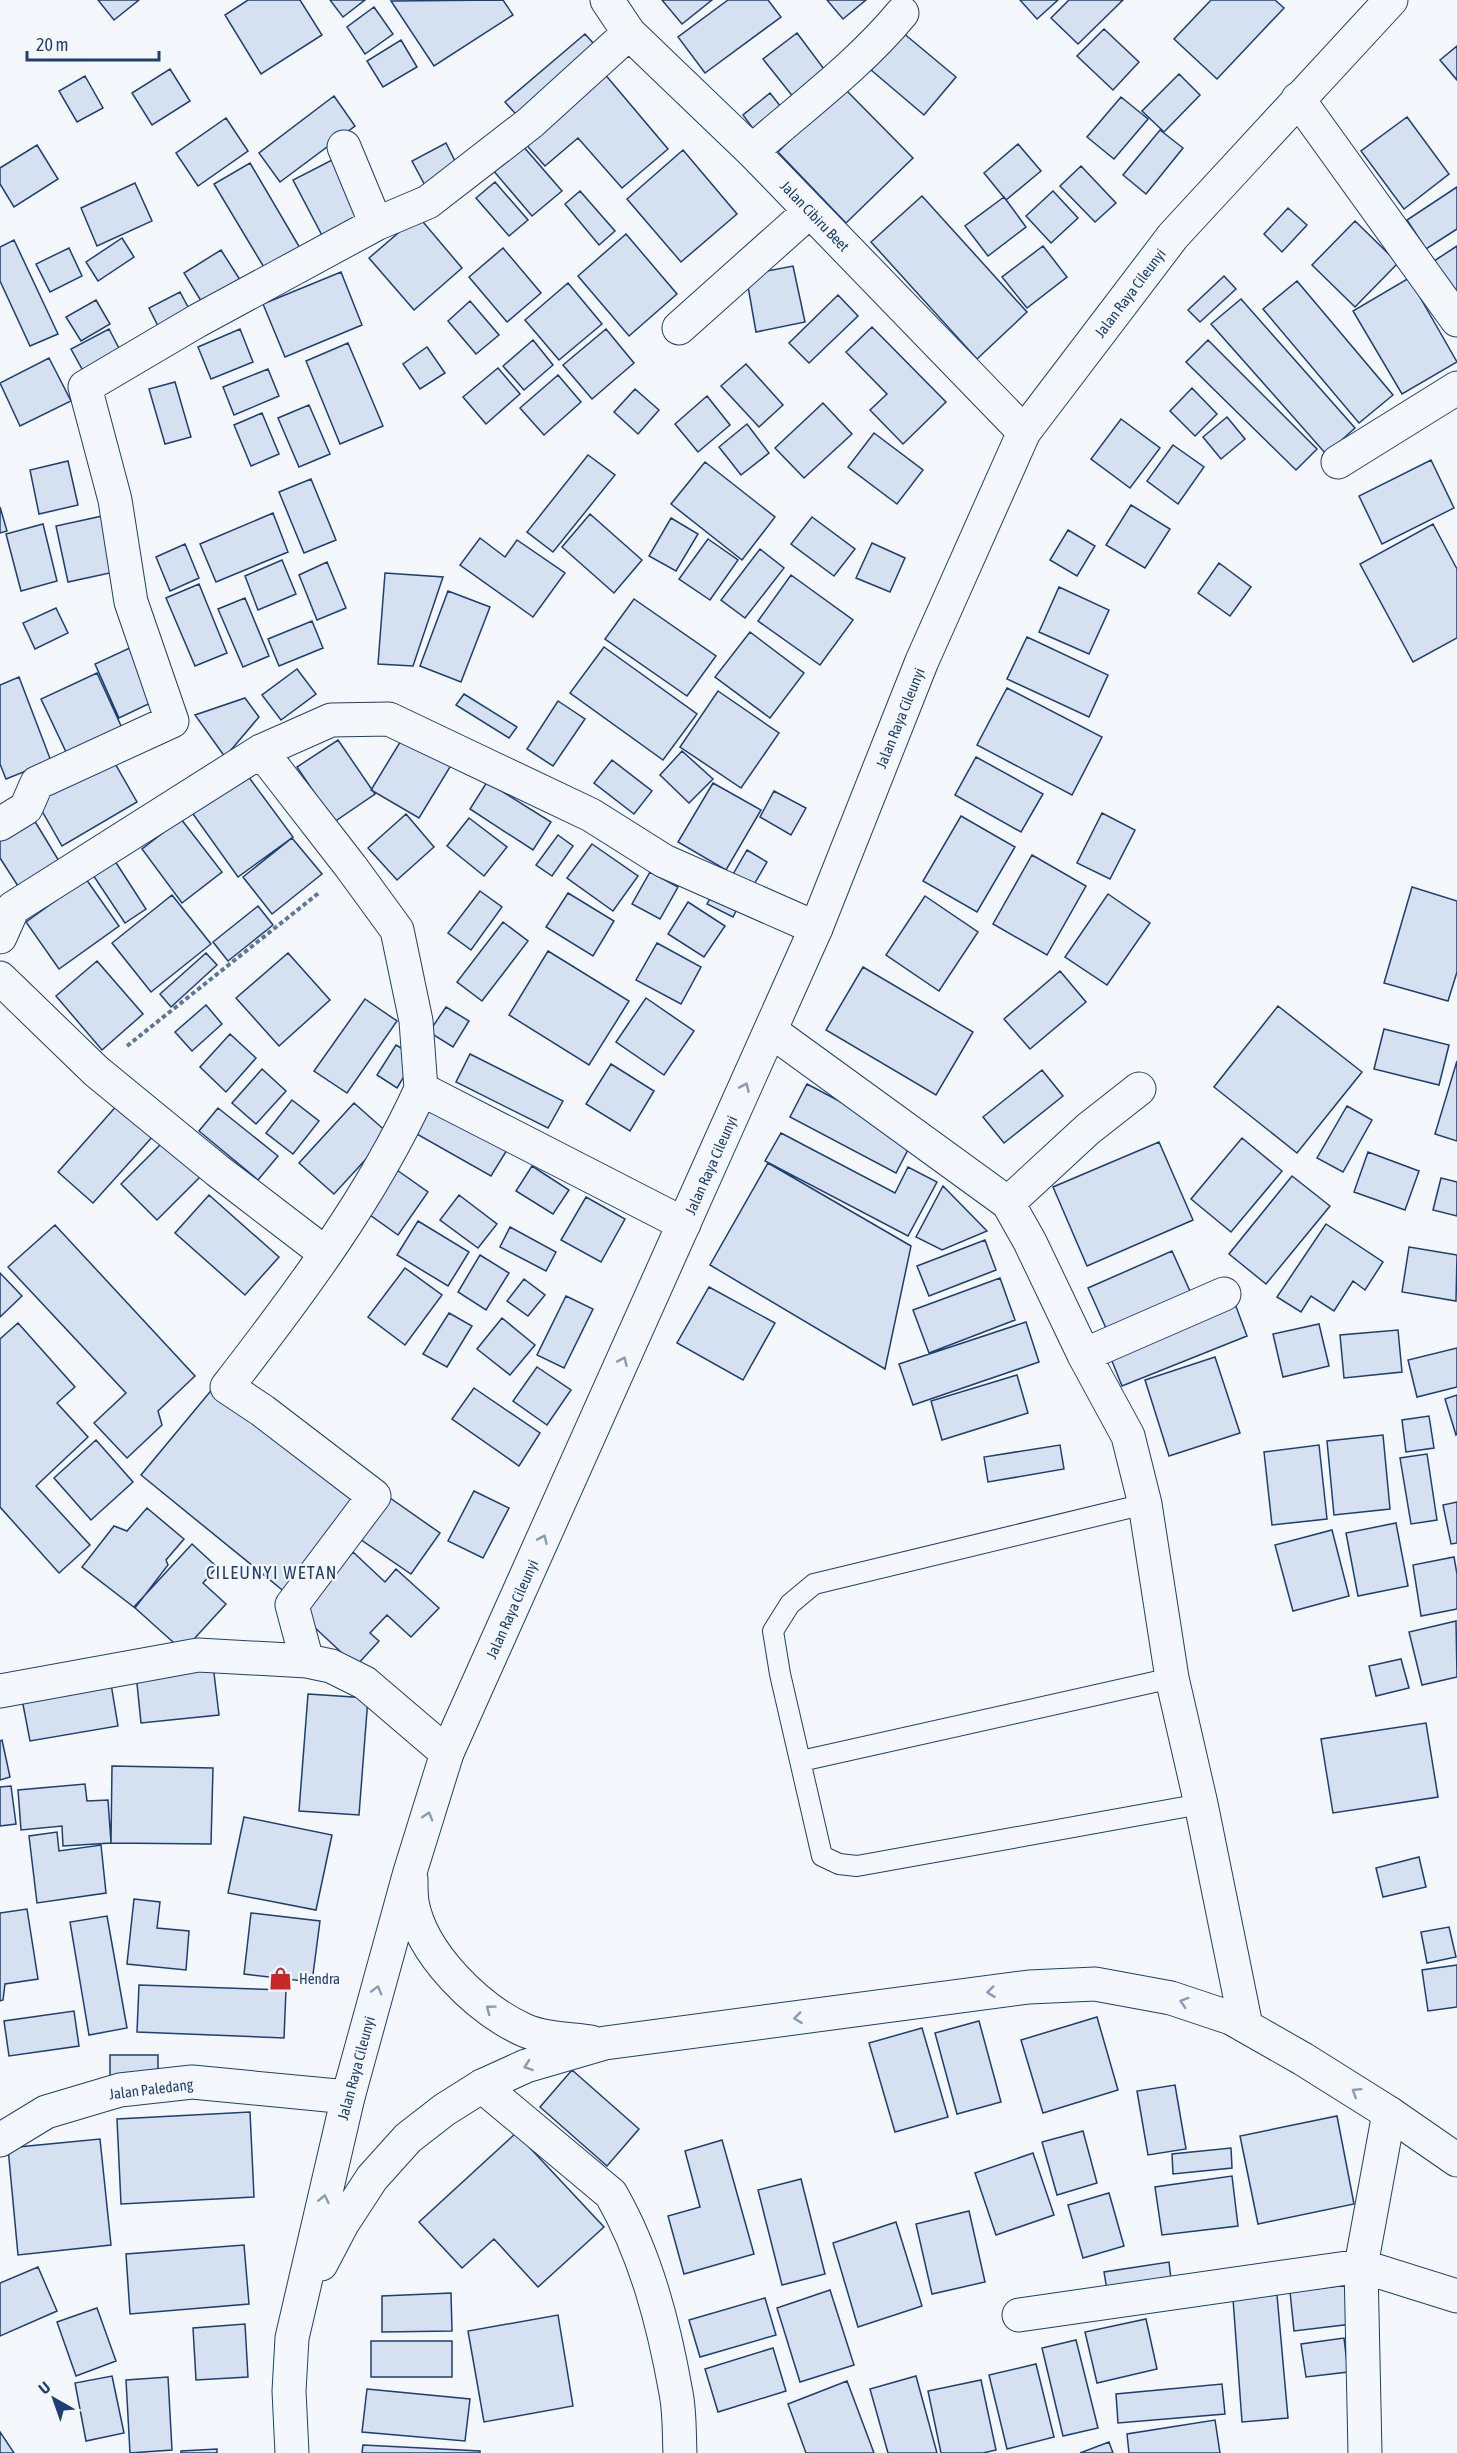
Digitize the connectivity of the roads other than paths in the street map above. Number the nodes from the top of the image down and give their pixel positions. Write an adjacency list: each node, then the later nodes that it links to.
1 (607, 0): 4 (main road, Jalan Cibiru Beet)
2 (1391, 0): 5 (main road, Jalan Raya Cileunyi)
3 (902, 13): 7 (main road)
4 (629, 33): 7 (main road, Jalan Cibiru Beet); 9 (main road)
5 (1298, 99): 10 (main road); 13 (main road, Jalan Raya Cileunyi)
6 (344, 147): 9 (main road)
7 (752, 151): 8 (main road, Jalan Cibiru Beet)
8 (810, 211): 11 (main road); 13 (main road, Jalan Cibiru Beet)
9 (376, 224): 16 (main road)
10 (1457, 320)
11 (680, 328)
12 (1457, 388): 14 (main road)
13 (1024, 432): 17 (main road, Jalan Raya Cileunyi)
14 (1338, 462)
15 (261, 751): 17 (main road); 18 (main road); 21 (main road)
16 (0, 824)
17 (816, 928): 20 (main road, Jalan Raya Cileunyi)
18 (0, 937)
19 (0, 978): 25 (main road)
20 (771, 1031): 23 (main road); 24 (main road, Jalan Raya Cileunyi, one-way to 20)
21 (422, 1089): 24 (main road); 25 (main road)
22 (1139, 1089): 23 (main road)
23 (1008, 1203): 27 (main road)
24 (684, 1224): 32 (main road, Jalan Raya Cileunyi, one-way to 24)
25 (326, 1253): 29 (main road)
26 (1224, 1294): 27 (main road)
27 (1084, 1355): 28 (main road)
28 (1145, 1504): 30 (main road); 33 (lane)
29 (307, 1661): 31 (main road); 32 (main road)
30 (1172, 1678): 33 (lane); 34 (main road)
31 (0, 1692)
32 (447, 1753): 35 (main road, Jalan Raya Cileunyi, one-way to 32)
33 (801, 1761): 34 (lane)
34 (1201, 1803): 36 (main road)
35 (410, 1872): 37 (main road, one-way to 35); 39 (main road, Jalan Raya Cileunyi, one-way to 35)
36 (1246, 2026): 37 (main road, one-way to 37); 40 (main road, one-way to 36)
37 (604, 2043): 38 (main road, one-way to 38)
38 (482, 2086): 46 (main road); 48 (main road)
39 (348, 2097): 41 (main road, Jalan Paledang); 46 (main road, Jalan Raya Cileunyi, one-way to 39)
40 (1389, 2113): 42 (main road); 43 (main road)
41 (0, 2140)
42 (1457, 2160)
43 (1360, 2266): 44 (main road); 45 (main road); 49 (main road)
44 (1457, 2296)
45 (1019, 2315)
46 (292, 2338): 47 (main road, Jalan Raya Cileunyi)
47 (292, 2453)
48 (680, 2453)
49 (1365, 2453)

